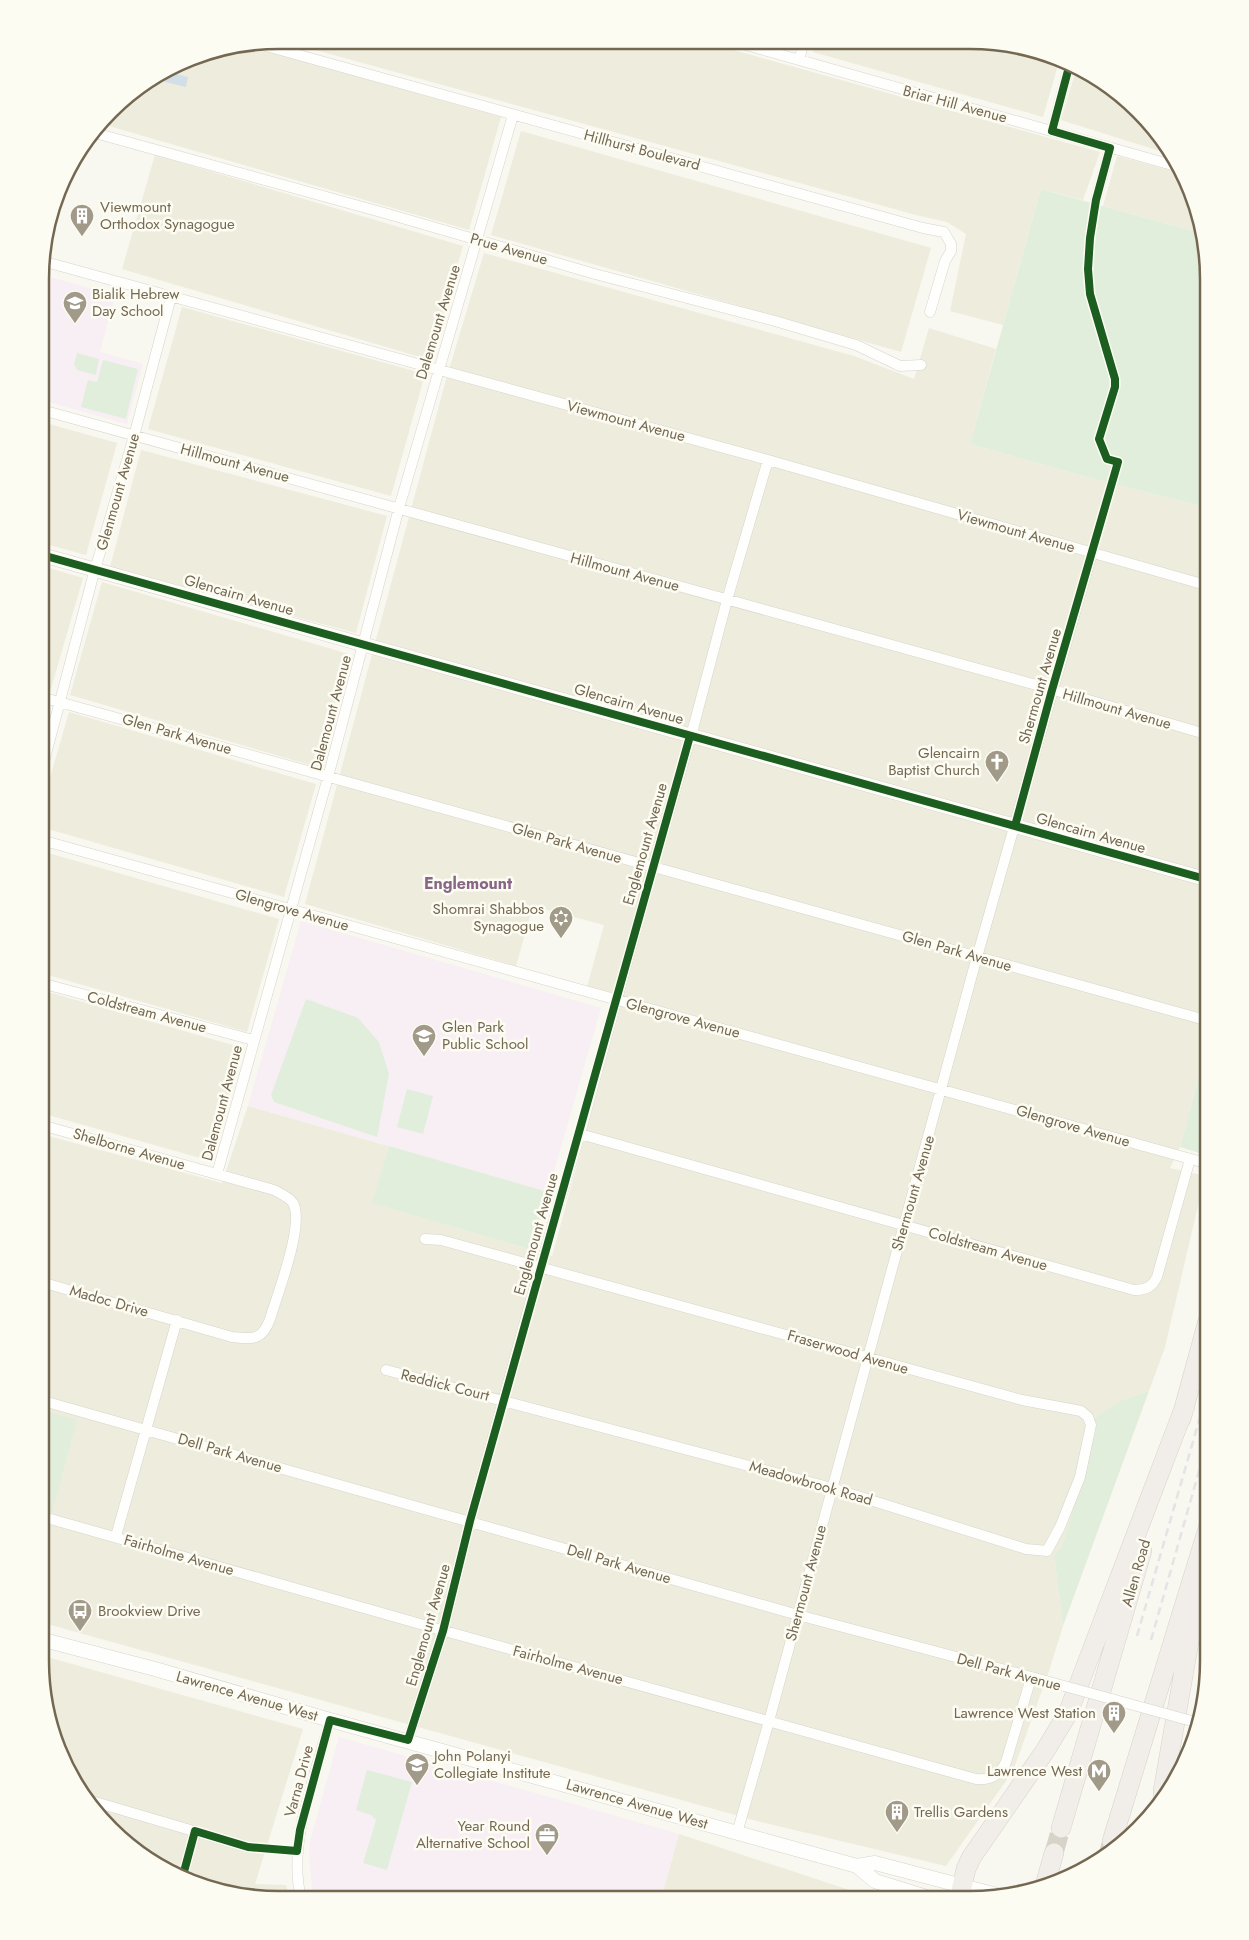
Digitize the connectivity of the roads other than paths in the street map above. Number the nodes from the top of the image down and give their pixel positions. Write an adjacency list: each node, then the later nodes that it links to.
1 (277, 49): 6 (street, Hillhurst Boulevard)
2 (760, 49): 4 (street, Briar Hill Avenue)
3 (802, 49): 4 (street)
4 (799, 60): 7 (street, Briar Hill Avenue)
5 (1068, 71): 7 (street)
6 (514, 114): 12 (street, Dalemount Avenue); 15 (street, Hillhurst Boulevard)
7 (1052, 131): 9 (street, Briar Hill Avenue)
8 (100, 134): 12 (street, Prue Avenue)
9 (1110, 148): 10 (street, Briar Hill Avenue); 11 (street)
10 (1169, 164)
11 (1096, 200)
12 (477, 240): 16 (street, Prue Avenue); 17 (street, Dalemount Avenue)
13 (49, 263): 14 (street, Viewmount Avenue)
14 (171, 297): 17 (street, Viewmount Avenue); 19 (street, Glenmount Avenue)
15 (930, 312)
16 (921, 365)
17 (438, 370): 20 (street, Viewmount Avenue); 21 (street, Dalemount Avenue)
18 (49, 412): 19 (street, Hillmount Avenue)
19 (134, 436): 21 (street, Hillmount Avenue); 24 (street, Glenmount Avenue)
20 (768, 460): 22 (street, Viewmount Avenue); 26 (street, Englemount Avenue)
21 (399, 508): 26 (street, Hillmount Avenue); 27 (street, Dalemount Avenue)
22 (1092, 553): 25 (street, Viewmount Avenue); 28 (street, Shermount Avenue)
23 (49, 557): 24 (street, Glencairn Avenue)
24 (95, 570): 27 (street, Glencairn Avenue); 30 (street, Glenmount Avenue)
25 (1200, 583)
26 (727, 600): 28 (street, Hillmount Avenue); 32 (street, Englemount Avenue)
27 (363, 644): 32 (street, Glencairn Avenue); 34 (street, Dalemount Avenue)
28 (1052, 690): 31 (street, Hillmount Avenue); 35 (street, Shermount Avenue)
29 (49, 699): 30 (street, Glen Park Avenue)
30 (60, 702): 33 (street, Glenmount Avenue); 34 (street, Glen Park Avenue)
31 (1200, 732)
32 (690, 736): 35 (street, Glencairn Avenue); 37 (street, Englemount Avenue)
33 (49, 743)
34 (328, 776): 37 (street, Glen Park Avenue); 39 (street, Dalemount Avenue)
35 (1015, 826): 38 (street, Glencairn Avenue); 40 (street, Shermount Avenue)
36 (49, 842): 39 (street, Glengrove Avenue)
37 (652, 867): 40 (street, Glen Park Avenue); 42 (street, Englemount Avenue)
38 (1200, 877)
39 (290, 910): 42 (street, Glengrove Avenue); 44 (street, Dalemount Avenue)
40 (978, 957): 43 (street, Glen Park Avenue); 45 (street, Shermount Avenue)
41 (49, 985): 44 (street, Coldstream Avenue)
42 (616, 1000): 45 (street, Glengrove Avenue); 47 (street, Englemount Avenue)
43 (1200, 1018)
44 (254, 1040): 50 (street, Dalemount Avenue)
45 (942, 1088): 48 (street, Glengrove Avenue); 51 (street, Shermount Avenue)
46 (49, 1127): 50 (street, Shelborne Avenue)
47 (580, 1134): 51 (street, Coldstream Avenue); 53 (street, Englemount Avenue)
48 (1190, 1159): 49 (street, Glengrove Avenue); 51 (street, Coldstream Avenue)
49 (1200, 1162)
50 (217, 1174): 55 (street, Dalemount Avenue)
51 (904, 1225): 57 (street, Shermount Avenue)
52 (425, 1239): 53 (street, Fraserwood Avenue)
53 (540, 1267): 57 (street, Fraserwood Avenue); 59 (street, Englemount Avenue)
54 (49, 1284): 55 (street, Madoc Drive)
55 (177, 1320): 62 (street)
56 (1200, 1350): 61 (highway, Allen Road)
57 (867, 1357): 63 (street, Fraserwood Avenue); 64 (street, Shermount Avenue)
58 (386, 1370): 59 (street, Reddick Court)
59 (504, 1400): 64 (street, Meadowbrook Road); 66 (street, Englemount Avenue)
60 (49, 1403): 62 (street, Dell Park Avenue)
61 (1185, 1406): 80 (highway, Allen Road); 92 (highway)
62 (146, 1430): 66 (street, Dell Park Avenue); 67 (street)
63 (1078, 1485): 64 (street, Meadowbrook Road)
64 (832, 1488): 70 (street, Shermount Avenue)
65 (49, 1518): 67 (street, Fairholme Avenue)
66 (470, 1521): 70 (street, Dell Park Avenue); 71 (street, Englemount Avenue)
67 (116, 1536): 71 (street, Fairholme Avenue)
68 (1200, 1551): 83 (highway)
69 (1200, 1579): 78 (highway)
70 (798, 1615): 73 (street, Dell Park Avenue); 75 (street, Shermount Avenue)
71 (443, 1631): 75 (street, Fairholme Avenue); 77 (street, Englemount Avenue)
72 (49, 1642): 74 (street, Lawrence Avenue West)
73 (1031, 1678): 75 (street, Fairholme Avenue); 76 (street, Dell Park Avenue, bridge)
74 (330, 1720): 77 (street, Lawrence Avenue West); 89 (street, Varna Drive)
75 (769, 1721): 82 (street, Shermount Avenue)
76 (1192, 1721)
77 (408, 1740): 82 (street, Lawrence Avenue West)
78 (1164, 1784)
79 (97, 1803): 81 (street)
80 (1061, 1828)
81 (195, 1831): 84 (street); 87 (street)
82 (737, 1833): 86 (street, Lawrence Avenue West)
83 (1112, 1841)
84 (248, 1847)
85 (1054, 1853): 88 (highway)
86 (858, 1866): 90 (street, Lawrence Avenue West); 91 (street, Lawrence Avenue West)
87 (184, 1871)
88 (1047, 1878)
89 (299, 1891)
90 (907, 1891)
91 (958, 1891)
92 (961, 1891)

